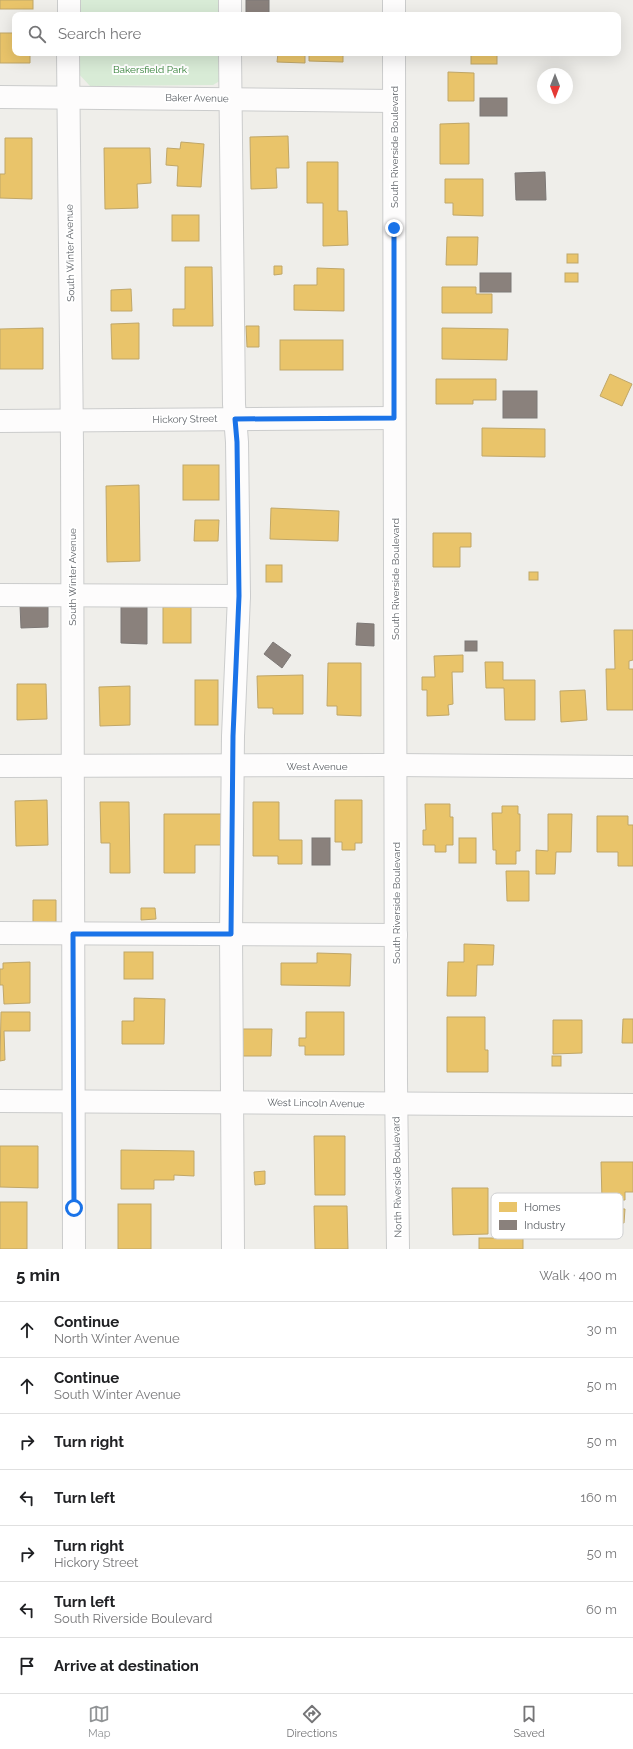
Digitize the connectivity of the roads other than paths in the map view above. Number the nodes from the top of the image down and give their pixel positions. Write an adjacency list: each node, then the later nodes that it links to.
1 (69, 0): 4 (street)
2 (230, 0): 5 (street)
3 (394, 0): 6 (street)
4 (69, 12)
5 (230, 12)
6 (394, 12)
7 (68, 56): 11 (street, South Winter Avenue)
8 (230, 56): 12 (street)
9 (394, 56): 13 (street, South Riverside Boulevard)
10 (0, 97): 11 (street, Baker Avenue)
11 (68, 97): 12 (street, Baker Avenue); 16 (street, South Winter Avenue)
12 (230, 98): 13 (street, Baker Avenue); 15 (street)
13 (394, 100): 14 (street, South Riverside Boulevard)
14 (394, 418): 15 (street, Hickory Street); 21 (street, South Riverside Boulevard)
15 (235, 419): 16 (street, Hickory Street); 20 (street)
16 (72, 420): 17 (street, Hickory Street); 18 (street, South Winter Avenue)
17 (0, 421)
18 (72, 594): 19 (street); 20 (street); 23 (street, South Winter Avenue)
19 (0, 595)
20 (239, 596): 24 (street)
21 (396, 765): 24 (street, West Avenue); 25 (street, West Avenue); 29 (street, South Riverside Boulevard)
22 (0, 766): 23 (street, West Avenue)
23 (72, 766): 24 (street, West Avenue); 27 (street, South Winter Avenue)
24 (233, 766): 28 (street)
25 (633, 767)
26 (0, 933): 27 (street)
27 (73, 934): 28 (street); 31 (street, South Winter Avenue)
28 (231, 934): 29 (street); 32 (street)
29 (396, 935): 33 (street, South Riverside Boulevard)
30 (0, 1101): 31 (street, West Lincoln Avenue)
31 (74, 1102): 32 (street, West Lincoln Avenue); 35 (street, South Winter Avenue)
32 (233, 1102): 33 (street, West Lincoln Avenue); 36 (street)
33 (396, 1104): 34 (street, West Lincoln Avenue); 37 (street, North Riverside Boulevard)
34 (633, 1105)
35 (74, 1249)
36 (233, 1249)
37 (398, 1249)

